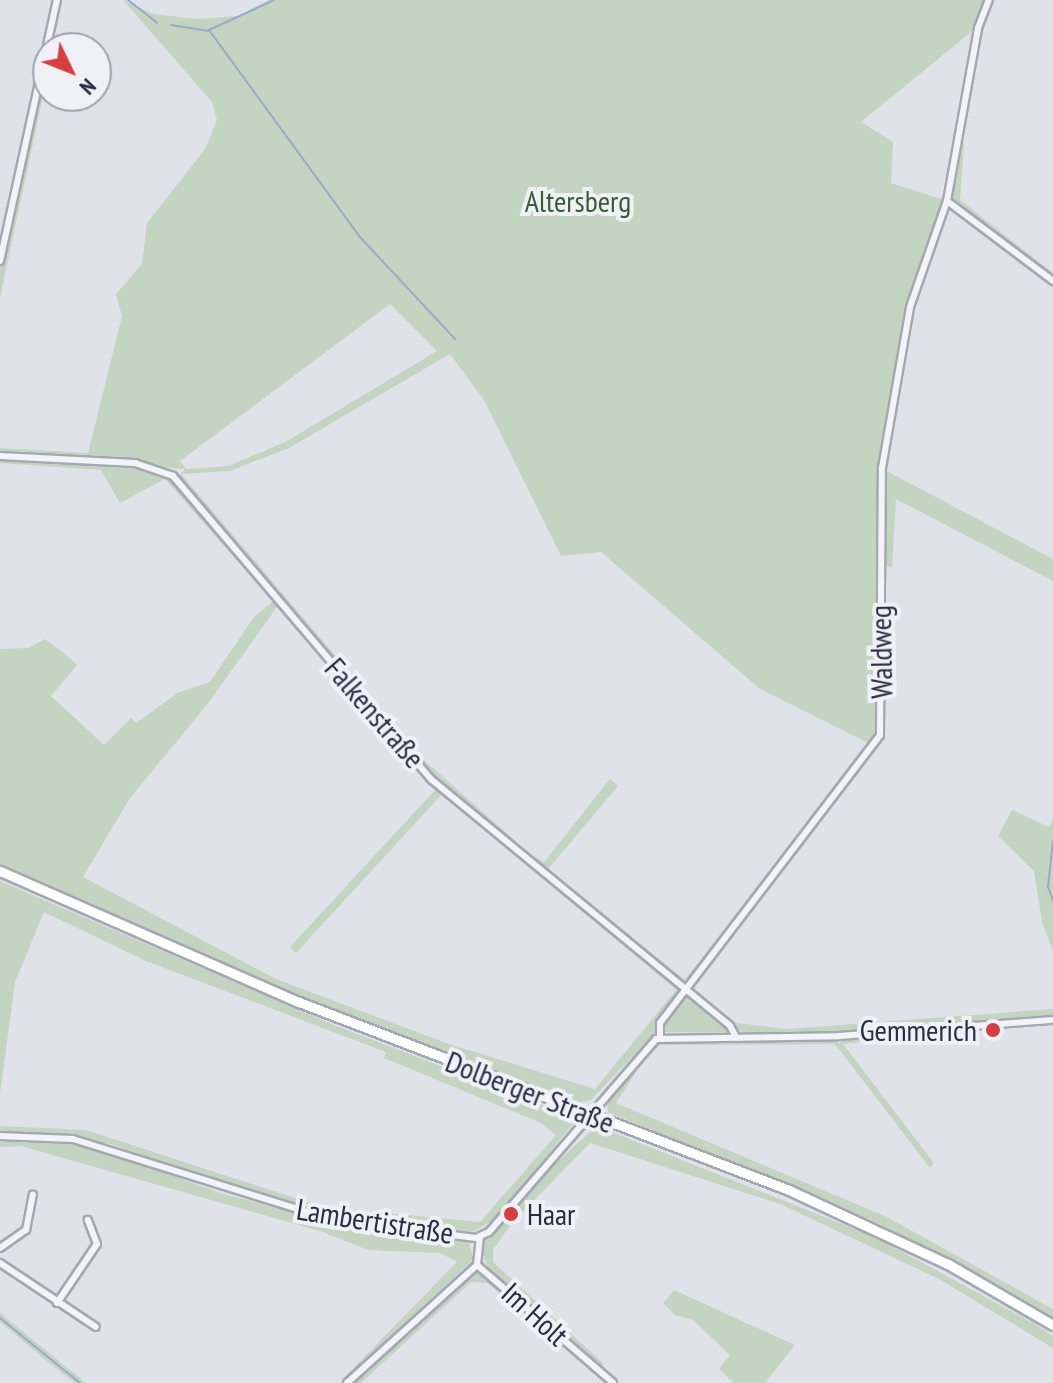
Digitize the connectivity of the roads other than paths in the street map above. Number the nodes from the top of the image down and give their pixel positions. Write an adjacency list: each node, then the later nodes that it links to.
1 (57, 0): 4 (street)
2 (989, 0): 3 (street, Waldweg)
3 (947, 201): 5 (street); 8 (street, Waldweg)
4 (0, 261)
5 (1053, 281)
6 (0, 456): 8 (street, Falkenstraße)
7 (0, 871): 12 (main road, Dolberger Straße)
8 (685, 990): 10 (street, Waldweg); 11 (street, Falkenstraße)
9 (1053, 1020): 11 (street)
10 (660, 1037): 11 (street); 12 (street, Lambertistraße)
11 (736, 1037)
12 (591, 1116): 16 (street, Lambertistraße); 21 (main road, Dolberger Straße)
13 (0, 1136): 16 (street, Lambertistraße)
14 (33, 1195): 17 (street)
15 (88, 1220): 20 (street)
16 (480, 1237): 19 (street, Im Holt)
17 (0, 1248)
18 (0, 1263): 20 (street)
19 (477, 1265): 23 (street); 24 (street, Im Holt)
20 (57, 1303): 22 (street)
21 (1053, 1325)
22 (96, 1327)
23 (347, 1383)
24 (613, 1383)

